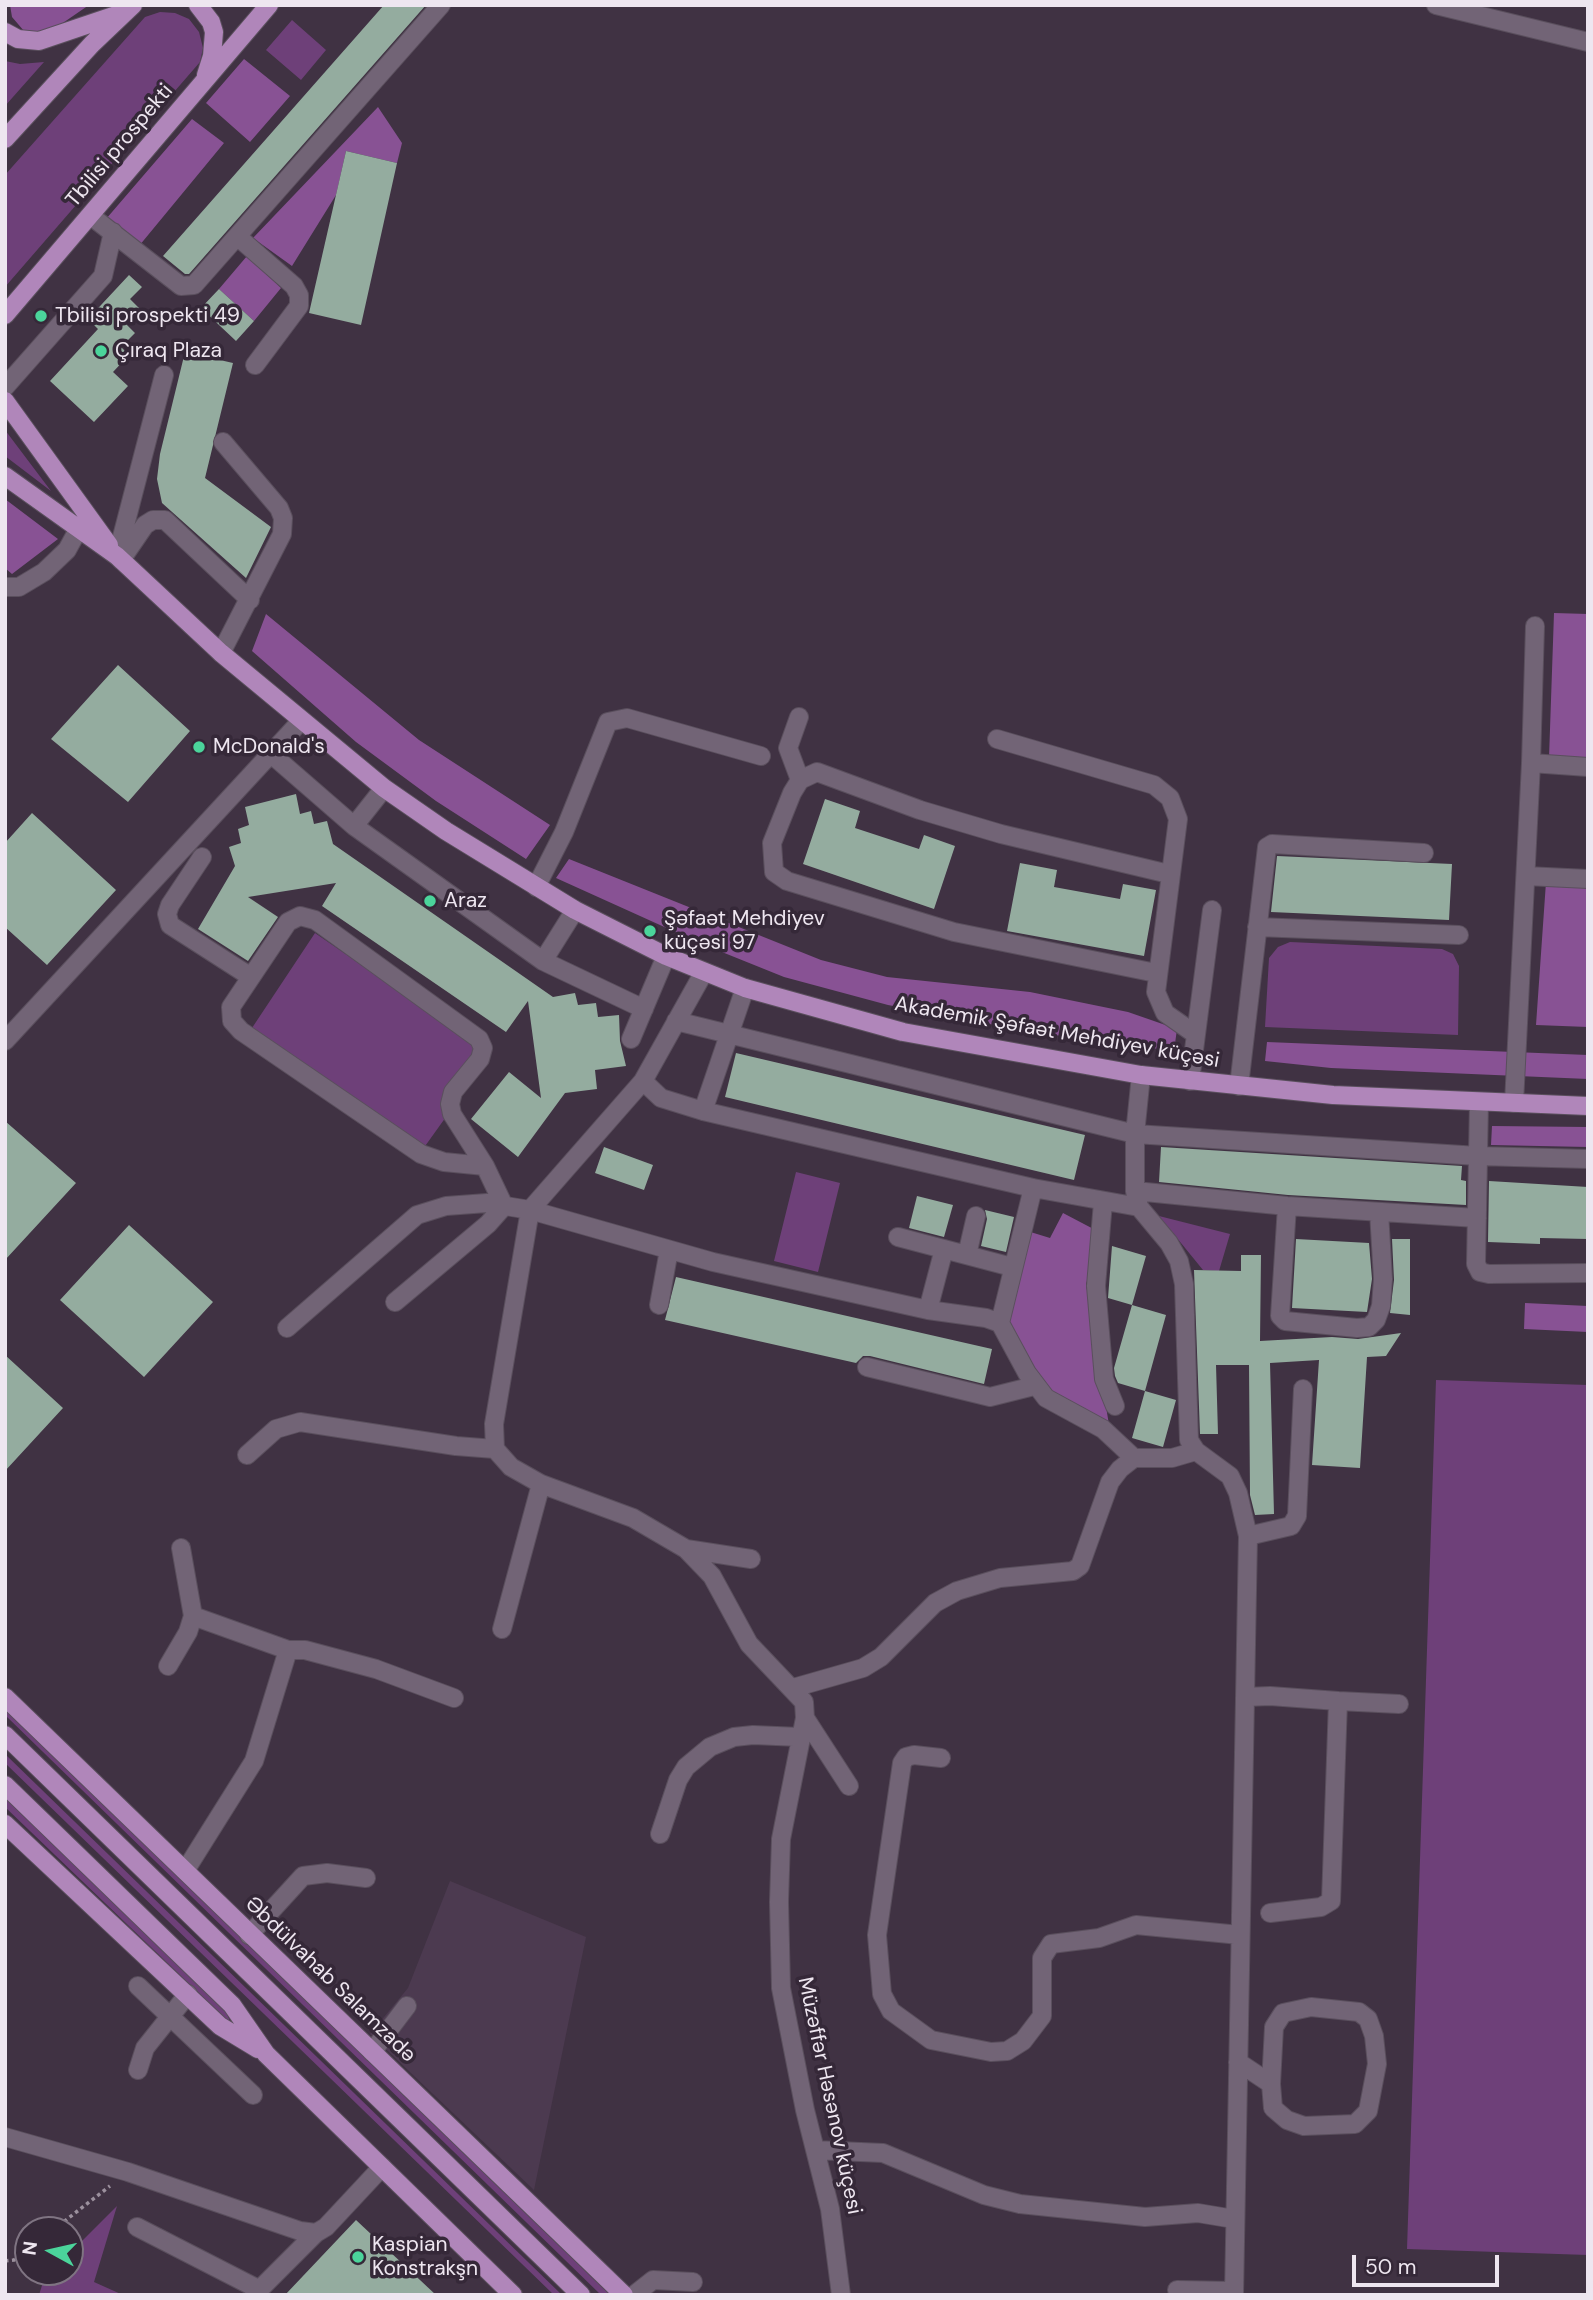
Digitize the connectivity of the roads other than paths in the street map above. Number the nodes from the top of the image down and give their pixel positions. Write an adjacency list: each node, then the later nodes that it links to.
1 (198, 5): 8 (main road)
2 (269, 5): 8 (main road, Tbilisi prospekti)
3 (441, 5): 12 (street)
4 (1436, 5): 7 (street)
5 (130, 9): 6 (main road); 9 (main road)
6 (5, 32)
7 (1588, 42)
8 (202, 85): 10 (main road, Tbilisi prospekti)
9 (5, 139)
10 (91, 216): 11 (street); 13 (main road, Tbilisi prospekti)
11 (113, 232): 12 (street); 16 (street)
12 (238, 237): 14 (street)
13 (5, 315)
14 (255, 365)
15 (164, 375): 21 (street)
16 (5, 387)
17 (5, 401): 20 (main road, Akademik Şəfaət Mehdiyev küçəsi)
18 (223, 442): 23 (street)
19 (5, 475): 20 (main road)
20 (83, 523): 21 (main road, Akademik Şəfaət Mehdiyev küçəsi); 22 (street)
21 (119, 558): 23 (street); 25 (main road, Akademik Şəfaət Mehdiyev küçəsi)
22 (5, 587)
23 (250, 600): 25 (street)
24 (1535, 625): 31 (street)
25 (221, 653): 27 (main road, Akademik Şəfaət Mehdiyev küçəsi)
26 (799, 717): 33 (street)
27 (300, 722): 29 (street); 34 (main road, Akademik Şəfaət Mehdiyev küçəsi)
28 (997, 739): 38 (street)
29 (270, 753): 35 (street); 57 (street)
30 (761, 756): 41 (street)
31 (1531, 763): 32 (street); 39 (street)
32 (1588, 767)
33 (800, 779): 38 (street); 49 (street)
34 (384, 788): 35 (street); 41 (main road, Akademik Şəfaət Mehdiyev küçəsi)
35 (354, 826): 47 (street)
36 (1424, 853): 44 (street)
37 (202, 857): 50 (street)
38 (1169, 874): 49 (street)
39 (1526, 876): 40 (street); 63 (street)
40 (1588, 879)
41 (536, 887): 42 (main road, Akademik Şəfaət Mehdiyev küçəsi)
42 (575, 910): 46 (main road, Akademik Şəfaət Mehdiyev küçəsi); 47 (street)
43 (1212, 910): 55 (street)
44 (1257, 927): 45 (street); 61 (street)
45 (1459, 935)
46 (666, 956): 48 (main road, Akademik Şəfaət Mehdiyev küçəsi); 52 (street)
47 (543, 961): 52 (street)
48 (704, 972): 51 (main road, Akademik Şəfaət Mehdiyev küçəsi); 53 (street)
49 (1156, 973): 55 (street)
50 (251, 977): 69 (street); 69 (street)
51 (745, 988): 54 (street); 58 (main road, Akademik Şəfaət Mehdiyev küçəsi)
52 (643, 1009): 56 (street)
53 (676, 1021): 54 (street); 59 (street)
54 (729, 1034): 65 (street); 66 (street)
55 (1195, 1034): 60 (street)
56 (631, 1039)
57 (5, 1041)
58 (1141, 1074): 60 (main road, Akademik Şəfaət Mehdiyev küçəsi); 66 (street)
59 (643, 1081): 65 (street); 75 (street)
60 (1190, 1081): 61 (main road, Akademik Şəfaət Mehdiyev küçəsi)
61 (1240, 1086): 62 (main road, Akademik Şəfaət Mehdiyev küçəsi)
62 (1479, 1102): 63 (main road, Akademik Şəfaət Mehdiyev küçəsi); 67 (street)
63 (1514, 1103): 64 (main road, Akademik Şəfaət Mehdiyev küçəsi)
64 (1588, 1106)
65 (703, 1111): 70 (street)
66 (1135, 1134): 67 (street); 71 (street)
67 (1478, 1156): 68 (street); 78 (street)
68 (1588, 1159)
69 (485, 1166): 73 (street)
70 (1033, 1188): 72 (street); 83 (street)
71 (1137, 1198): 72 (street); 74 (street); 95 (street)
72 (1103, 1202): 93 (street)
73 (504, 1206): 75 (street); 85 (street); 89 (street)
74 (1286, 1206): 76 (street); 76 (street)
75 (530, 1210): 81 (street); 94 (street)
76 (1378, 1212): 78 (street)
77 (976, 1216): 82 (street)
78 (1477, 1218): 84 (street)
79 (898, 1237): 80 (street)
80 (944, 1249): 82 (street); 87 (street)
81 (669, 1250): 86 (street); 87 (street)
82 (967, 1255): 83 (street)
83 (1012, 1267): 88 (street)
84 (1588, 1273)
85 (395, 1302)
86 (660, 1305)
87 (928, 1310): 88 (street)
88 (1000, 1323): 91 (street)
89 (287, 1328)
90 (867, 1367): 91 (street)
91 (1034, 1386): 97 (street)
92 (1303, 1389): 99 (street)
93 (1115, 1406)
94 (495, 1448): 96 (street); 98 (street)
95 (1196, 1451): 97 (street); 99 (street)
96 (247, 1455)
97 (1134, 1458): 107 (street)
98 (541, 1485): 101 (street); 104 (street)
99 (1248, 1536): 110 (street)
100 (181, 1548): 103 (street)
101 (686, 1549): 102 (street); 107 (street)
102 (751, 1559)
103 (194, 1616): 105 (street); 106 (street)
104 (502, 1629)
105 (288, 1650): 109 (street); 121 (street)
106 (168, 1667)
107 (793, 1688): 113 (street)
108 (5, 1697): 121 (main road, Əbdülvahab Salamzadə)
109 (454, 1698)
110 (1245, 1698): 111 (street); 125 (street)
111 (1338, 1702): 112 (street); 123 (street)
112 (1399, 1704)
113 (806, 1718): 115 (street, Müzəffər Həsənov küçesi); 118 (street)
114 (5, 1735): 147 (main road)
115 (800, 1737): 120 (street); 137 (street, Müzəffər Həsənov küçesi)
116 (942, 1758): 125 (street)
117 (5, 1785): 131 (main road)
118 (849, 1786)
119 (5, 1824): 127 (main road)
120 (660, 1834)
121 (185, 1871): 124 (main road, Əbdülvahab Salamzadə)
122 (366, 1878): 124 (street)
123 (1270, 1913)
124 (249, 1935): 130 (main road, Əbdülvahab Salamzadə)
125 (1240, 1935): 132 (street)
126 (138, 1986): 129 (street)
127 (188, 1994): 129 (street); 131 (main road)
128 (407, 2006): 130 (street)
129 (169, 2015): 133 (street); 135 (street)
130 (372, 2052): 148 (main road, Əbdülvahab Salamzadə)
131 (266, 2054): 138 (main road)
132 (1238, 2062): 134 (street); 139 (street)
133 (138, 2070)
134 (1271, 2084): 134 (street)
135 (253, 2095)
136 (5, 2137): 141 (street)
137 (816, 2150): 139 (street); 150 (street, Müzəffər Həsənov küçesi)
138 (382, 2167): 141 (street); 146 (main road)
139 (1234, 2219): 145 (street)
140 (137, 2227): 144 (street)
141 (316, 2233): 144 (street)
142 (693, 2282): 149 (street)
143 (1177, 2290): 145 (street)
144 (256, 2292)
145 (1233, 2293)
146 (513, 2295)
147 (581, 2295)
148 (624, 2295)
149 (634, 2295)
150 (841, 2295)

